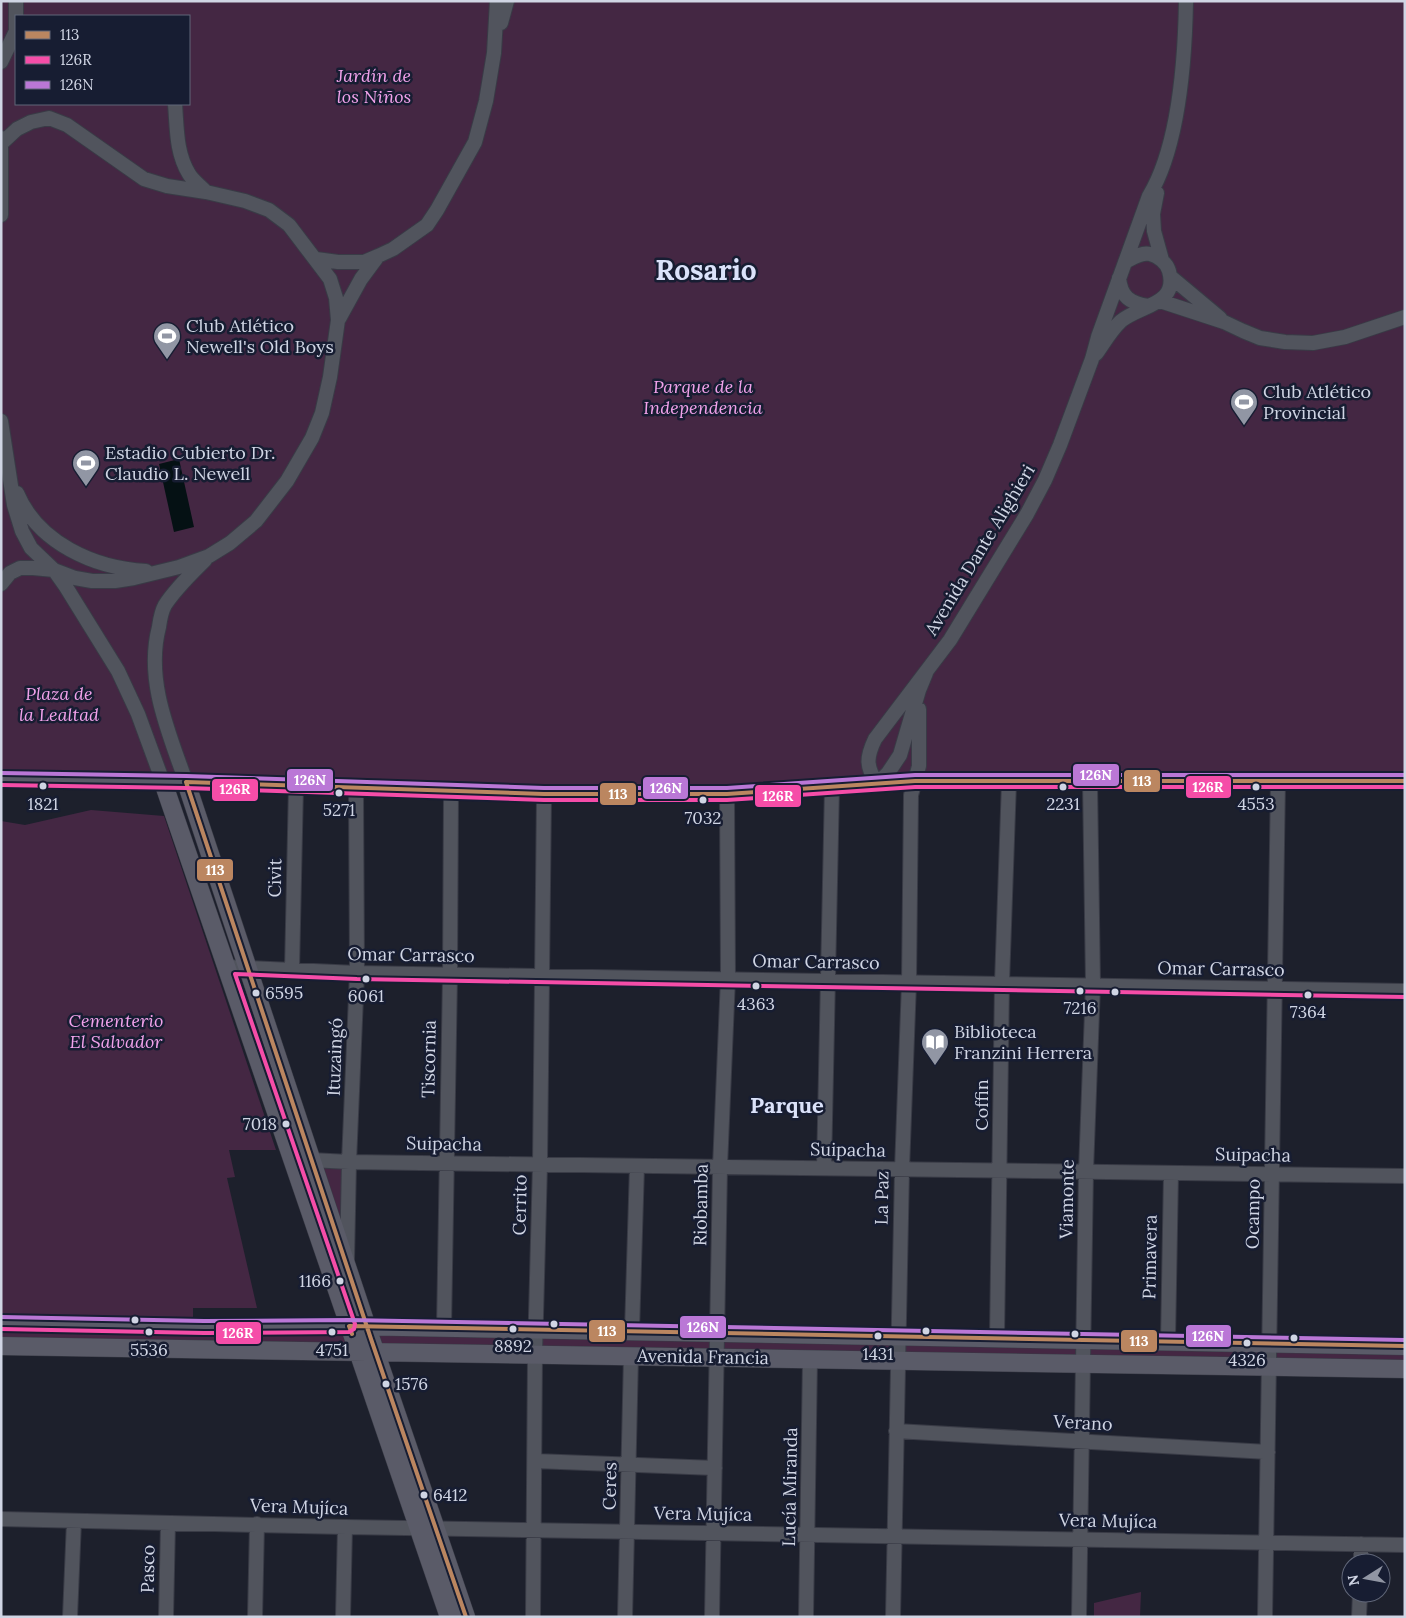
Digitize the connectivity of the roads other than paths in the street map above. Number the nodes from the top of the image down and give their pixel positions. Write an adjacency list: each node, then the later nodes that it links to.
1 (16, 1): 5 (street)
2 (497, 1): 7 (street)
3 (507, 1): 7 (street)
4 (1186, 1): 11 (street)
5 (16, 15)
6 (15, 33): 8 (street)
7 (494, 45): 14 (street)
8 (1, 62)
9 (175, 105): 12 (street)
10 (2, 140): 12 (street); 13 (street)
11 (1158, 182): 16 (street); 17 (street)
12 (206, 192): 15 (street)
13 (1, 216)
14 (378, 256): 15 (street); 23 (street)
15 (316, 259): 23 (street)
16 (1162, 260): 17 (street); 18 (street)
17 (1125, 262): 19 (street)
18 (1171, 277): 20 (street); 25 (street)
19 (1119, 278): 20 (street); 26 (street, Avenida Dante Alighieri)
20 (1154, 304): 25 (street); 26 (street, Avenida Dante Alighieri)
21 (1405, 311): 24 (street)
22 (1405, 317): 24 (street)
23 (338, 320): 29 (street)
24 (1391, 320): 25 (street)
25 (1224, 322)
26 (1092, 359): 33 (street, Avenida Dante Alighieri)
27 (1, 421): 28 (street)
28 (8, 471): 30 (street); 31 (street)
29 (209, 556): 31 (street); 40 (street)
30 (54, 570): 31 (street); 32 (street); 39 (street)
31 (158, 572)
32 (1, 584)
33 (926, 673): 34 (street, Avenida Dante Alighieri); 43 (street, Avenida Dante Alighieri)
34 (919, 690): 36 (street, Avenida Dante Alighieri); 43 (street, Avenida Dante Alighieri)
35 (1, 779): 39 (main road)
36 (915, 781): 41 (main road); 43 (main road); 58 (street, La Paz)
37 (1278, 781): 38 (main road); 42 (main road); 61 (street, Ocampo)
38 (1405, 781)
39 (163, 782): 40 (main road); 50 (main road)
40 (186, 782): 44 (main road); 51 (main road)
41 (1009, 782): 42 (main road); 59 (street, Coffin)
42 (1090, 782): 60 (street, Viamonte)
43 (877, 784): 45 (main road)
44 (296, 786): 46 (main road); 52 (street, Civit)
45 (832, 787): 49 (main road); 57 (street)
46 (356, 788): 47 (main road); 53 (street, Ituzaingó)
47 (451, 791): 48 (main road); 54 (street, Tiscornia)
48 (544, 794): 49 (main road); 55 (street, Cerrito)
49 (727, 794): 56 (street, Riobamba)
50 (226, 967): 51 (street, Omar Carrasco); 63 (main road)
51 (247, 969): 52 (street, Omar Carrasco); 64 (main road)
52 (292, 970): 53 (street, Omar Carrasco)
53 (357, 973): 54 (street, Omar Carrasco); 65 (street, Ituzaingó)
54 (450, 975): 55 (street, Omar Carrasco); 66 (street, Tiscornia)
55 (541, 975): 56 (street, Omar Carrasco); 67 (street, Cerrito)
56 (728, 978): 57 (street, Omar Carrasco); 69 (street, Riobamba)
57 (828, 981): 58 (street, Omar Carrasco); 70 (street)
58 (909, 983): 59 (street, Omar Carrasco); 71 (street, La Paz)
59 (1002, 983): 60 (street, Omar Carrasco); 72 (street, Coffin)
60 (1093, 985): 61 (street, Omar Carrasco); 73 (street, Viamonte)
61 (1276, 990): 62 (street, Omar Carrasco); 75 (street, Ocampo)
62 (1405, 991)
63 (292, 1159): 64 (street, Suipacha); 80 (main road)
64 (311, 1160): 65 (street, Suipacha); 77 (main road)
65 (349, 1162): 66 (street, Suipacha); 77 (street, Ituzaingó)
66 (446, 1163): 67 (street, Suipacha); 83 (street, Tiscornia)
67 (540, 1164): 68 (street, Suipacha); 84 (street, Cerrito)
68 (637, 1166): 69 (street, Suipacha); 85 (street)
69 (720, 1167): 70 (street, Suipacha); 86 (street, Riobamba)
70 (824, 1168): 71 (street, Suipacha)
71 (902, 1169): 72 (street, Suipacha); 87 (street, La Paz)
72 (1000, 1171): 73 (street, Suipacha); 88 (street, Coffin)
73 (1086, 1171): 74 (street, Suipacha); 89 (street, Viamonte)
74 (1170, 1173): 75 (street, Suipacha); 90 (street, Primavera)
75 (1272, 1174): 76 (street, Suipacha); 91 (street, Ocampo)
76 (1405, 1176)
77 (347, 1268): 81 (main road)
78 (1, 1323): 79 (main road, Avenida Francia)
79 (77, 1325): 82 (main road, Avenida Francia); 94 (main road)
80 (349, 1326): 81 (main road, Avenida Francia); 82 (main road, Avenida Francia); 96 (main road)
81 (367, 1326): 83 (main road, Avenida Francia); 97 (main road)
82 (260, 1327): 95 (main road)
83 (444, 1328): 84 (main road, Avenida Francia)
84 (536, 1330): 85 (main road, Avenida Francia); 98 (street, Cerrito)
85 (632, 1331): 86 (main road, Avenida Francia)
86 (717, 1333): 87 (main road, Avenida Francia); 100 (street, Riobamba)
87 (898, 1336): 88 (main road, Avenida Francia); 102 (street, La Paz)
88 (997, 1338): 89 (main road, Avenida Francia)
89 (1083, 1340): 90 (main road, Avenida Francia); 103 (street, Viamonte)
90 (1168, 1341): 91 (main road, Avenida Francia)
91 (1270, 1343): 93 (main road, Avenida Francia); 104 (street, Ocampo)
92 (1, 1346): 94 (main road, Avenida Francia)
93 (1405, 1346)
94 (72, 1347): 95 (main road, Avenida Francia)
95 (258, 1349): 96 (main road, Avenida Francia)
96 (358, 1351): 97 (main road, Avenida Francia); 117 (main road)
97 (375, 1351): 98 (main road, Avenida Francia); 118 (main road)
98 (535, 1354): 99 (main road, Avenida Francia); 109 (street, Cerrito)
99 (631, 1356): 100 (main road, Avenida Francia); 110 (street, Ceres)
100 (717, 1357): 101 (main road, Avenida Francia); 111 (street, Riobamba)
101 (810, 1359): 102 (main road, Avenida Francia); 122 (street, Lucía Miranda)
102 (898, 1360): 103 (main road, Avenida Francia); 106 (street, La Paz)
103 (1083, 1364): 104 (main road, Avenida Francia); 107 (street, Viamonte)
104 (1269, 1367): 105 (main road, Avenida Francia); 108 (street, Ocampo)
105 (1405, 1369)
106 (896, 1431): 107 (street, Verano); 123 (street, La Paz)
107 (1081, 1442): 108 (street, Verano); 124 (street, Viamonte)
108 (1268, 1452): 125 (street, Ocampo)
109 (535, 1461): 110 (street); 119 (street, Cerrito)
110 (629, 1464): 111 (street); 120 (street, Ceres)
111 (715, 1468): 121 (street, Riobamba)
112 (1, 1519): 113 (street, Vera Mujíca)
113 (74, 1521): 114 (street, Vera Mujíca); 130 (street)
114 (168, 1523): 115 (street, Vera Mujíca); 131 (street, Pasco)
115 (257, 1524): 116 (street, Vera Mujíca); 132 (street)
116 (345, 1527): 117 (street, Vera Mujíca); 133 (street)
117 (418, 1528): 118 (street, Vera Mujíca); 134 (main road)
118 (436, 1529): 119 (street, Vera Mujíca); 135 (main road)
119 (535, 1529): 120 (street, Vera Mujíca); 136 (street, Cerrito)
120 (628, 1531): 121 (street, Vera Mujíca); 137 (street, Ceres)
121 (713, 1533): 122 (street, Vera Mujíca); 138 (street, Riobamba)
122 (808, 1534): 123 (street, Vera Mujíca); 139 (street, Lucía Miranda)
123 (894, 1536): 124 (street, Vera Mujíca); 140 (street, La Paz)
124 (1081, 1539): 125 (street, Vera Mujíca); 141 (street, Viamonte)
125 (1266, 1542): 126 (street, Vera Mujíca); 142 (street, Ocampo)
126 (1361, 1544): 127 (street, Vera Mujíca); 128 (street)
127 (1405, 1545)
128 (1361, 1553)
129 (1360, 1603): 143 (street)
130 (70, 1617)
131 (166, 1617)
132 (255, 1617)
133 (343, 1617)
134 (449, 1617)
135 (466, 1617)
136 (533, 1617)
137 (625, 1617)
138 (712, 1617)
139 (806, 1617)
140 (893, 1617)
141 (1079, 1617)
142 (1265, 1617)
143 (1359, 1617)

